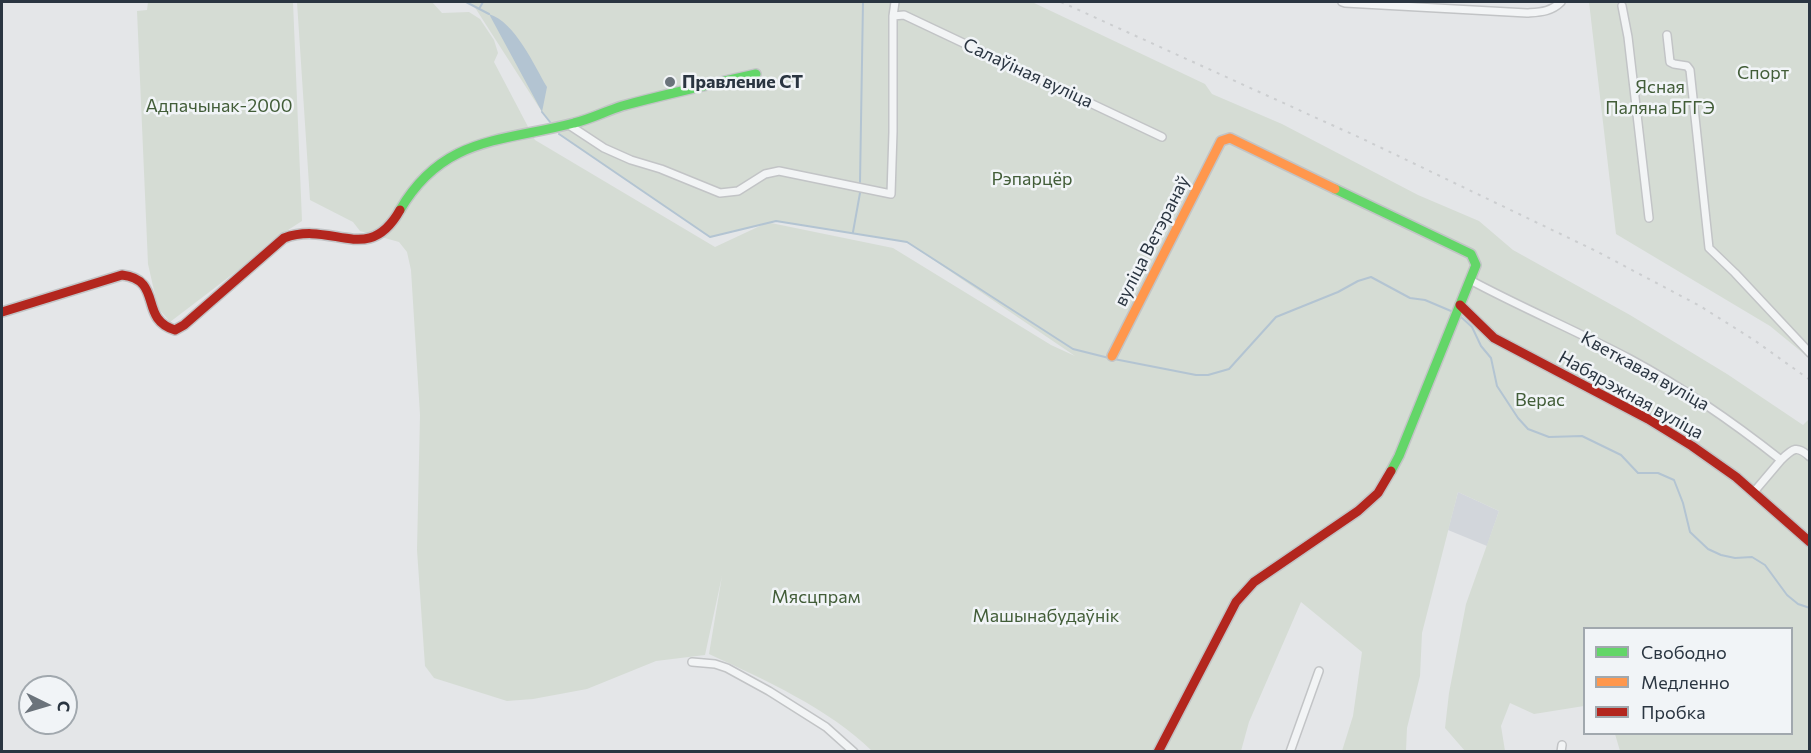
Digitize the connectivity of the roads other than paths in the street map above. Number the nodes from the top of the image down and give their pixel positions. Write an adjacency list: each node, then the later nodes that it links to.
1 (895, 2): 5 (street)
2 (1343, 2): 3 (street)
3 (1561, 2)
4 (1622, 6): 10 (street)
5 (893, 16): 8 (street); 9 (street, Салаўіная вуліца)
6 (1667, 35): 14 (street)
7 (756, 74): 8 (street)
8 (569, 125): 13 (street)
9 (1162, 137)
10 (1649, 218)
11 (1470, 280): 12 (street); 15 (street, вуліца Ветэранаў); 17 (street, Кветкавая вуліца)
12 (1460, 305): 18 (street, Набярэжная вуліца); 23 (street)
13 (2, 312)
14 (1809, 352)
15 (1112, 356)
16 (1809, 457): 17 (street)
17 (1781, 460): 18 (street)
18 (1753, 493): 19 (street, Набярэжная вуліца)
19 (1809, 542)
20 (692, 662): 22 (street)
21 (1319, 671): 24 (street)
22 (854, 752)
23 (1158, 752)
24 (1290, 752)

